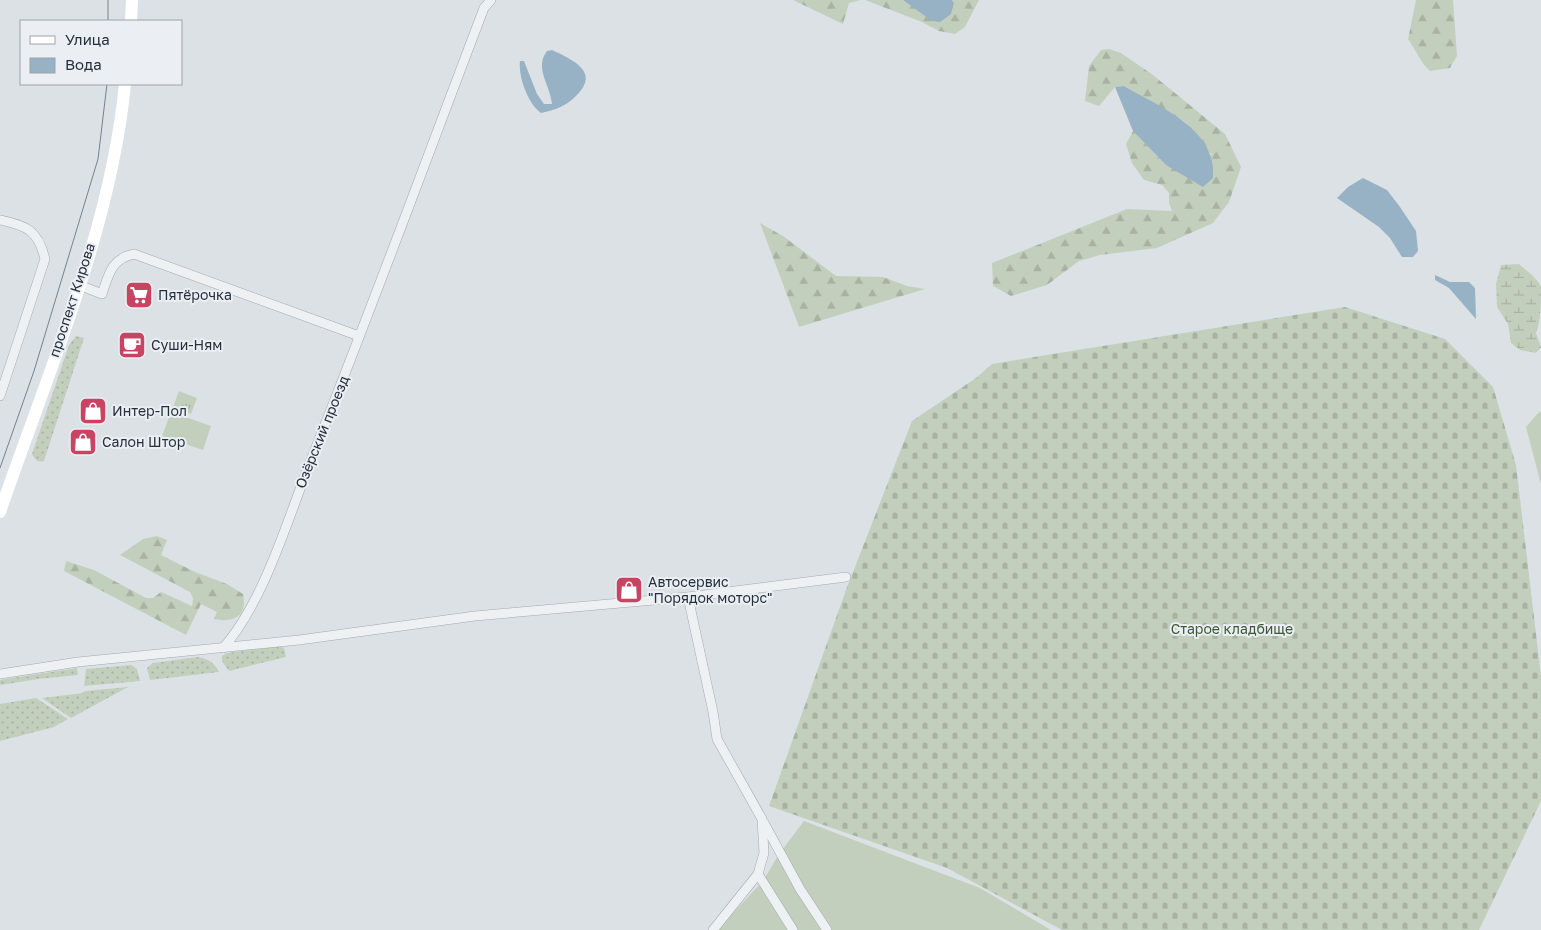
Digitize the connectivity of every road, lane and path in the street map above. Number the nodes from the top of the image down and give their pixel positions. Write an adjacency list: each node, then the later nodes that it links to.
1 (132, 0): 3 (main road)
2 (491, 0): 7 (street, Озёрский проезд)
3 (131, 20)
4 (125, 85): 6 (main road, проспект Кирова)
5 (0, 220): 8 (street)
6 (79, 285): 7 (street); 9 (main road, проспект Кирова)
7 (359, 336): 12 (street, Озёрский проезд)
8 (0, 396)
9 (0, 512)
10 (846, 577): 11 (street)
11 (688, 597): 12 (street); 14 (street)
12 (223, 648): 13 (street)
13 (0, 674)
14 (762, 819): 15 (street); 18 (street)
15 (758, 874): 16 (street); 17 (street)
16 (713, 930)
17 (793, 930)
18 (827, 930)

